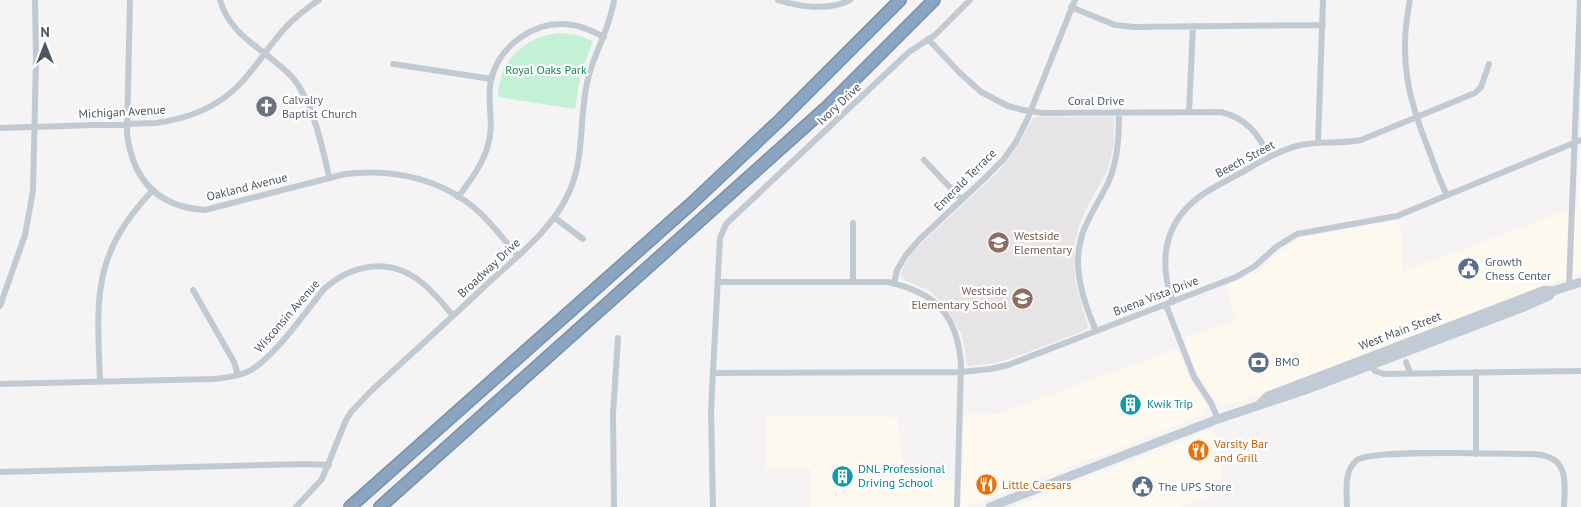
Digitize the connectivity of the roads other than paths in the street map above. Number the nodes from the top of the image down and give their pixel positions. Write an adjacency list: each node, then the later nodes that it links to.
1 (35, 0): 28 (street)
2 (130, 0): 27 (street, Oakland Avenue)
3 (220, 0): 19 (street)
4 (319, 0): 19 (street, Michigan Avenue)
5 (614, 0): 17 (street, Broadway Drive)
6 (778, 0): 7 (street)
7 (850, 0)
8 (934, 0): 73 (highway)
9 (970, 0): 18 (street, Ivory Drive)
10 (1323, 0): 15 (street)
11 (1410, 0): 26 (street)
12 (1580, 0): 32 (street)
13 (897, 3): 72 (highway)
14 (1073, 3): 16 (street); 23 (street, Emerald Terrace)
15 (1322, 25): 16 (street); 31 (street)
16 (1193, 26): 25 (street)
17 (604, 36): 22 (street); 40 (street, Broadway Drive)
18 (928, 40): 23 (street, Coral Drive); 44 (street, Ivory Drive)
19 (264, 54): 27 (street, Michigan Avenue); 35 (street)
20 (393, 64): 22 (street)
21 (1489, 64): 26 (street, Beech Street)
22 (492, 79): 38 (street)
23 (1030, 111): 24 (street, Coral Drive); 39 (street, Emerald Terrace)
24 (1119, 112): 25 (street, Coral Drive); 54 (street)
25 (1189, 112): 33 (street, Coral Drive)
26 (1416, 118): 31 (street, Beech Street); 37 (street)
27 (127, 124): 28 (street, Michigan Avenue); 36 (street, Oakland Avenue)
28 (35, 127): 29 (street, Michigan Avenue); 52 (street)
29 (0, 128)
30 (1581, 140): 32 (street, Buena Vista Drive)
31 (1318, 143): 33 (street, Beech Street)
32 (1574, 143): 37 (street, Buena Vista Drive); 48 (street)
33 (1270, 157): 51 (street, Beech Street)
34 (924, 160): 39 (street)
35 (329, 177): 36 (street, Oakland Avenue); 38 (street, Oakland Avenue)
36 (153, 190): 64 (street)
37 (1448, 195): 51 (street, Buena Vista Drive)
38 (458, 198): 43 (street, Oakland Avenue)
39 (962, 200): 47 (street, Emerald Terrace)
40 (555, 218): 42 (street); 43 (street, Broadway Drive)
41 (853, 223): 45 (street)
42 (583, 239)
43 (518, 256): 53 (street, Broadway Drive)
44 (718, 282): 45 (street); 61 (street)
45 (853, 282): 47 (street)
46 (1581, 282): 48 (main road, West Main Street)
47 (894, 284): 59 (street)
48 (1569, 286): 50 (main road, West Main Street)
49 (193, 290): 63 (street)
50 (1553, 291): 57 (main road, West Main Street); 66 (main road, West Main Street)
51 (1170, 303): 54 (street, Buena Vista Drive); 67 (street, Beech Street)
52 (0, 306)
53 (453, 316): 63 (street, Wisconsin Avenue); 69 (street, Broadway Drive)
54 (1096, 331): 59 (street, Buena Vista Drive)
55 (618, 338): 74 (street)
56 (1406, 362): 62 (street)
57 (1371, 365): 62 (street); 66 (main road, West Main Street)
58 (1581, 371): 60 (street)
59 (961, 372): 61 (street, Buena Vista Drive); 76 (street)
60 (1476, 372): 62 (street); 68 (street)
61 (713, 373): 75 (street)
62 (1410, 373)
63 (238, 375): 64 (street, Wisconsin Avenue)
64 (100, 381): 65 (street, Wisconsin Avenue)
65 (0, 384)
66 (1260, 404): 67 (main road, West Main Street)
67 (1218, 419): 77 (main road, West Main Street)
68 (1476, 454): 78 (street); 79 (street)
69 (328, 465): 70 (street); 71 (street, Broadway Drive)
70 (0, 472)
71 (296, 507)
72 (350, 507)
73 (380, 507)
74 (614, 507)
75 (713, 507)
76 (957, 507)
77 (990, 507)
78 (1347, 507)
79 (1564, 507)

